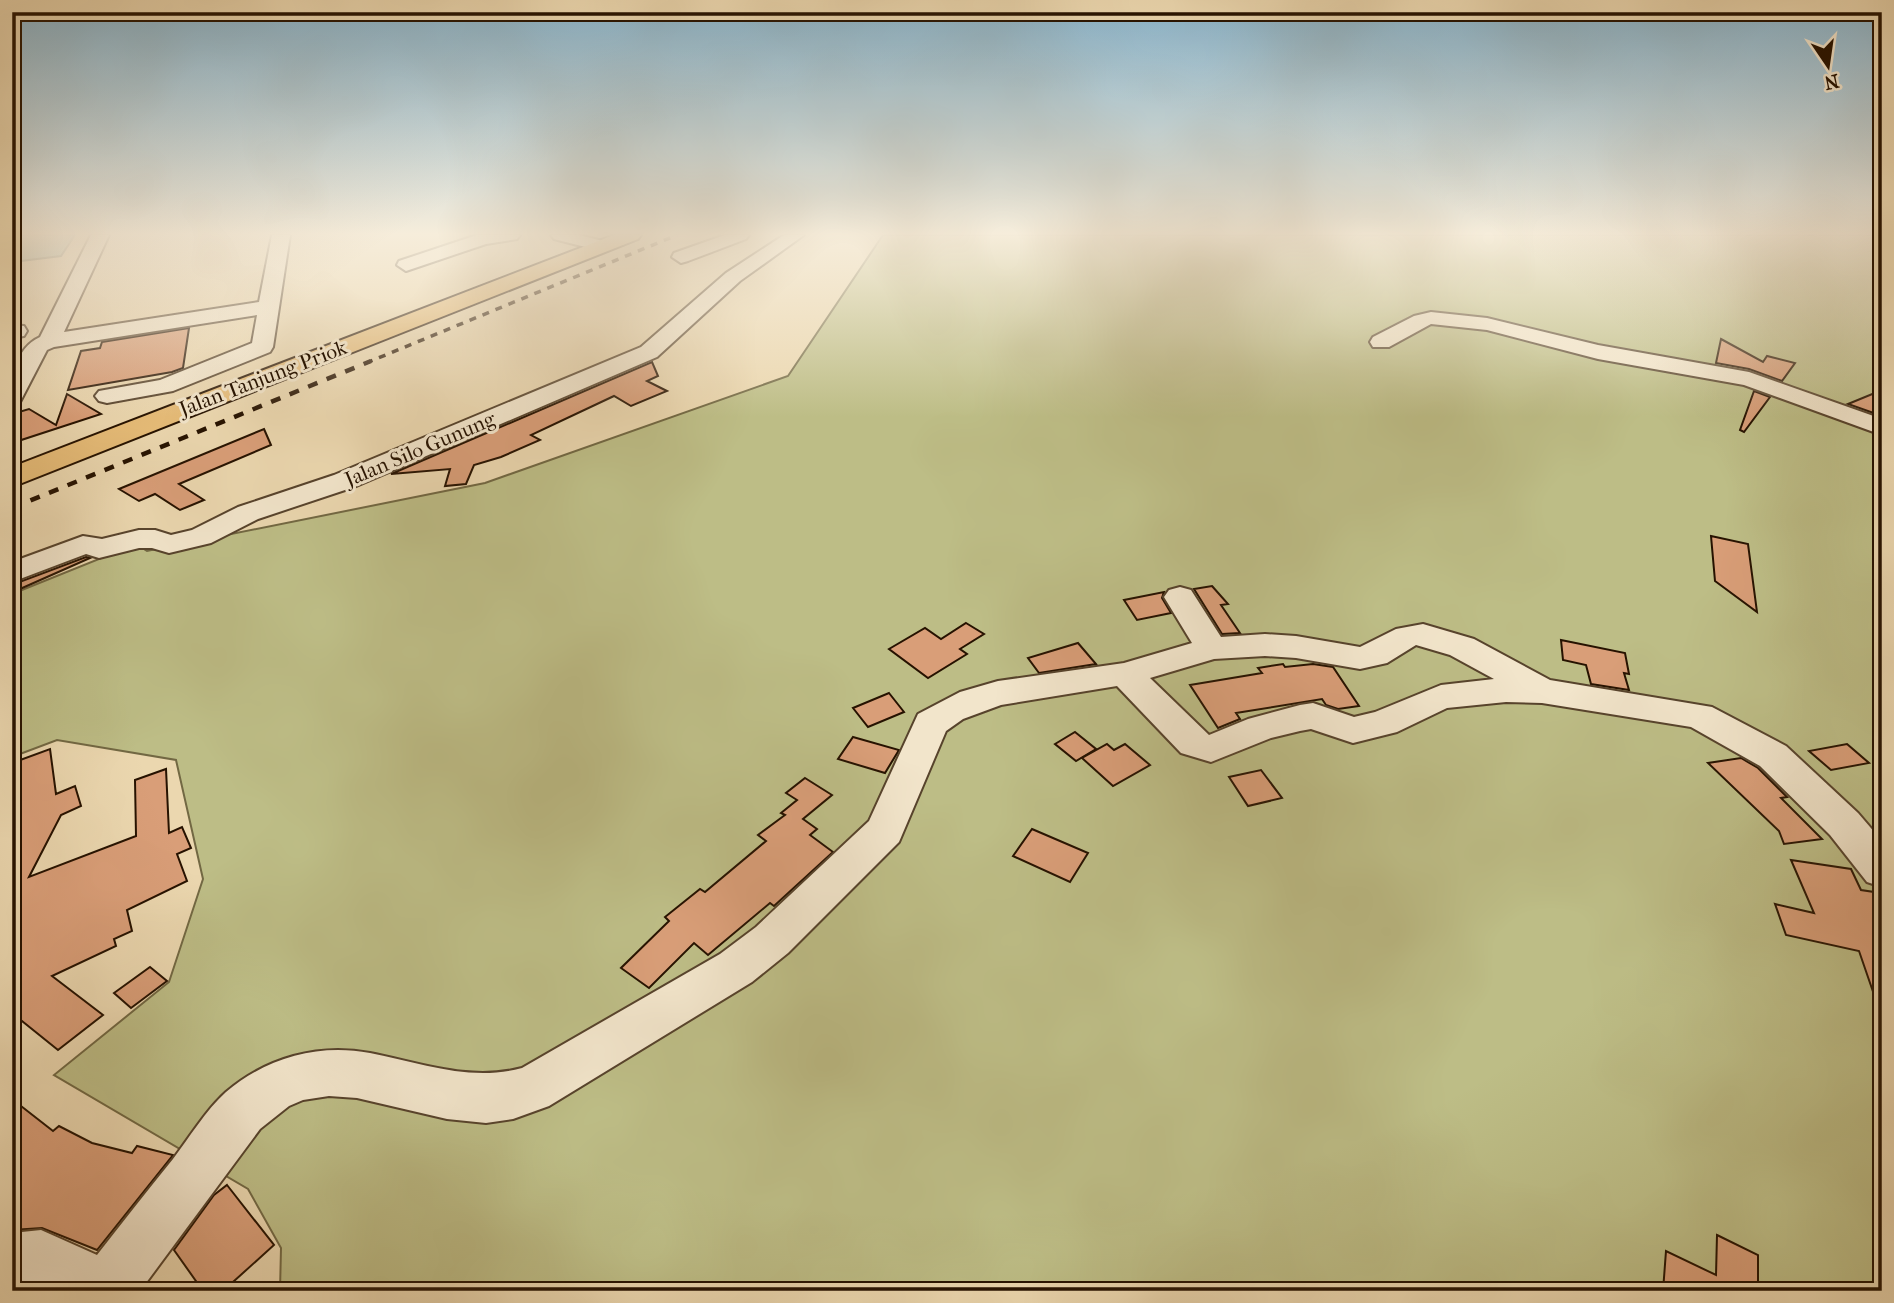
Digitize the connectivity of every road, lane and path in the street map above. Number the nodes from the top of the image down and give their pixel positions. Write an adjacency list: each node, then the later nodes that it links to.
1 (71, 296): 7 (street)
2 (272, 296): 6 (street)
3 (456, 296): 12 (highway, Jalan Tanjung Priok)
4 (465, 296): 13 (highway, Jalan Tanjung Priok)
5 (712, 296): 14 (street, Jalan Silo Gunung)
6 (270, 307): 7 (street); 9 (street)
7 (49, 341): 10 (street)
8 (1381, 342): 11 (street)
9 (107, 396)
10 (12, 397)
11 (1882, 428)
12 (12, 464)
13 (12, 478)
14 (12, 573)
15 (1180, 597): 16 (street)
16 (1212, 648): 17 (street); 18 (street)
17 (1125, 674): 18 (street); 21 (street)
18 (1542, 691): 19 (street)
19 (1882, 870)
20 (12, 1261): 21 (street)
21 (108, 1290)

